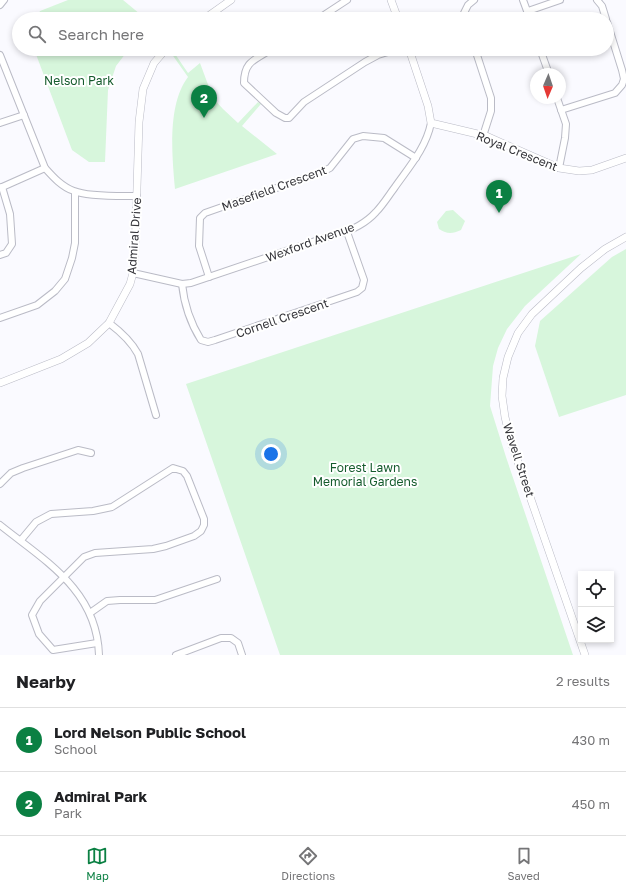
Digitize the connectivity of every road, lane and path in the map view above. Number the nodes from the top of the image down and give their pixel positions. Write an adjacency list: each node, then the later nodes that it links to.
1 (4, 0): 9 (street)
2 (231, 0): 10 (street)
3 (347, 0): 11 (street)
4 (391, 0): 12 (street)
5 (474, 0): 13 (street)
6 (524, 0): 14 (street)
7 (560, 0): 14 (street)
8 (597, 0): 15 (street)
9 (0, 5)
10 (214, 12)
11 (329, 12)
12 (395, 12)
13 (464, 12)
14 (528, 12)
15 (604, 12)
16 (614, 44): 26 (street)
17 (0, 56): 27 (street)
18 (160, 56): 37 (street, Admiral Drive)
19 (262, 56): 20 (street)
20 (376, 56)
21 (411, 56): 29 (street, Wexford Avenue)
22 (477, 56): 30 (street)
23 (543, 56): 24 (street)
24 (547, 68)
25 (559, 104): 26 (street)
26 (561, 110): 34 (street)
27 (24, 115): 28 (street); 33 (street)
28 (0, 123)
29 (431, 123): 30 (street, Royal Crescent); 31 (street, Wexford Avenue)
30 (483, 136): 34 (street, Royal Crescent)
31 (416, 158): 38 (street, Wexford Avenue); 42 (street, Masefield Crescent)
32 (626, 158): 34 (street, Royal Crescent)
33 (45, 168): 35 (street); 36 (street)
34 (559, 168)
35 (1, 188): 40 (street)
36 (75, 192): 37 (street); 44 (street)
37 (137, 196): 41 (street, Admiral Drive)
38 (347, 232): 42 (street, Wexford Avenue); 43 (street, Cornell Crescent)
39 (626, 237): 59 (street, Wavell Street)
40 (0, 255)
41 (133, 273): 43 (street, Wexford Avenue); 45 (street, Admiral Drive)
42 (209, 278): 43 (street, Wexford Avenue)
43 (182, 284)
44 (0, 318)
45 (109, 323): 46 (street, Admiral Drive); 47 (street)
46 (0, 383)
47 (156, 415)
48 (91, 453): 49 (street)
49 (0, 484)
50 (0, 525): 51 (street)
51 (21, 540): 52 (street); 52 (street)
52 (65, 577): 54 (street); 55 (street)
53 (217, 579): 54 (street)
54 (90, 613): 55 (street)
55 (97, 643): 56 (street)
56 (99, 655)
57 (176, 655): 58 (street)
58 (242, 655)
59 (585, 655)

